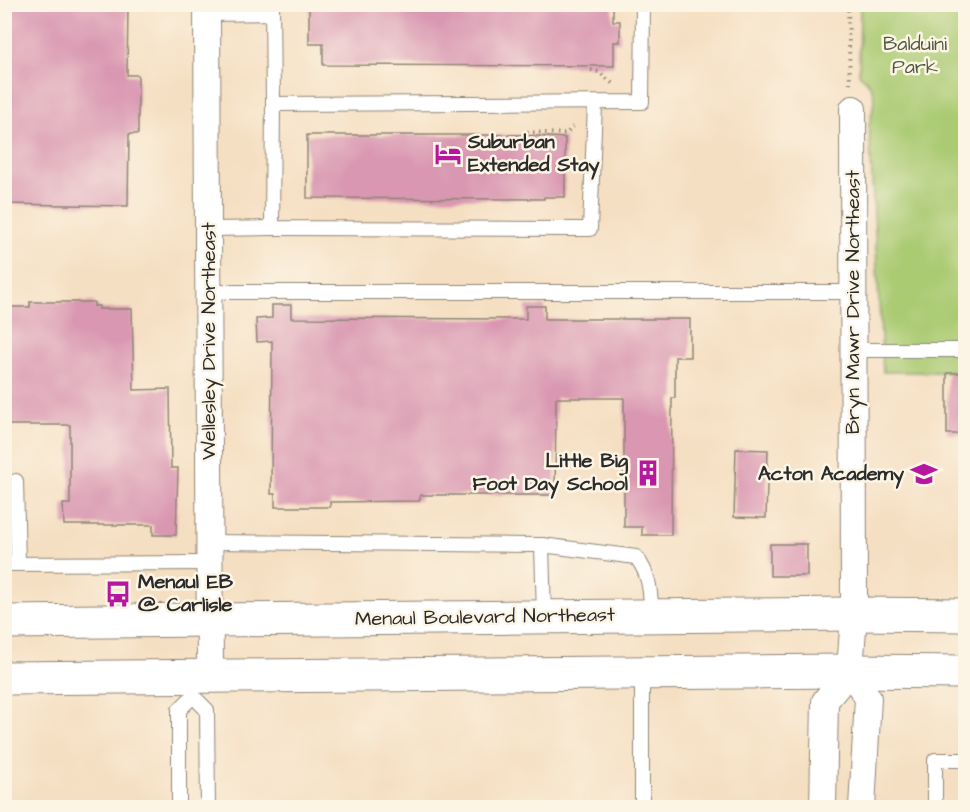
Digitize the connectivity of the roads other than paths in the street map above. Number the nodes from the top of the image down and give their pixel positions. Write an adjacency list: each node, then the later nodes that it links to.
1 (643, 4): 5 (lane)
2 (207, 9): 3 (lane); 8 (street, Wellesley Drive Northeast)
3 (272, 9): 4 (lane)
4 (273, 104): 5 (lane); 7 (lane)
5 (595, 104): 7 (lane)
6 (853, 109): 10 (street, Bryn Mawr Drive Northeast)
7 (272, 228): 8 (lane)
8 (209, 229): 9 (street, Wellesley Drive Northeast)
9 (209, 292): 10 (lane); 15 (street, Wellesley Drive Northeast)
10 (853, 292): 11 (street, Bryn Mawr Drive Northeast)
11 (853, 350): 12 (lane); 17 (street, Bryn Mawr Drive Northeast)
12 (966, 350)
13 (16, 482): 16 (lane)
14 (542, 545): 15 (lane); 19 (lane); 20 (lane)
15 (210, 552): 16 (lane); 21 (street, Wellesley Drive Northeast)
16 (11, 563)
17 (854, 614): 18 (main road, Menaul Boulevard Northeast); 19 (main road, Menaul Boulevard Northeast); 23 (street, Bryn Mawr Drive Northeast)
18 (966, 615)
19 (652, 616): 20 (main road, Menaul Boulevard Northeast)
20 (544, 617): 21 (main road, Menaul Boulevard Northeast)
21 (210, 620): 22 (main road, Menaul Boulevard Northeast); 27 (street, Wellesley Drive Northeast)
22 (4, 622)
23 (850, 671): 24 (main road); 25 (main road); 32 (street); 33 (street)
24 (966, 672)
25 (642, 673): 27 (main road); 31 (lane)
26 (4, 678): 27 (main road)
27 (198, 684): 29 (lane); 30 (lane)
28 (966, 760): 34 (lane)
29 (179, 807)
30 (208, 807)
31 (642, 807)
32 (824, 807)
33 (862, 807)
34 (935, 807)

